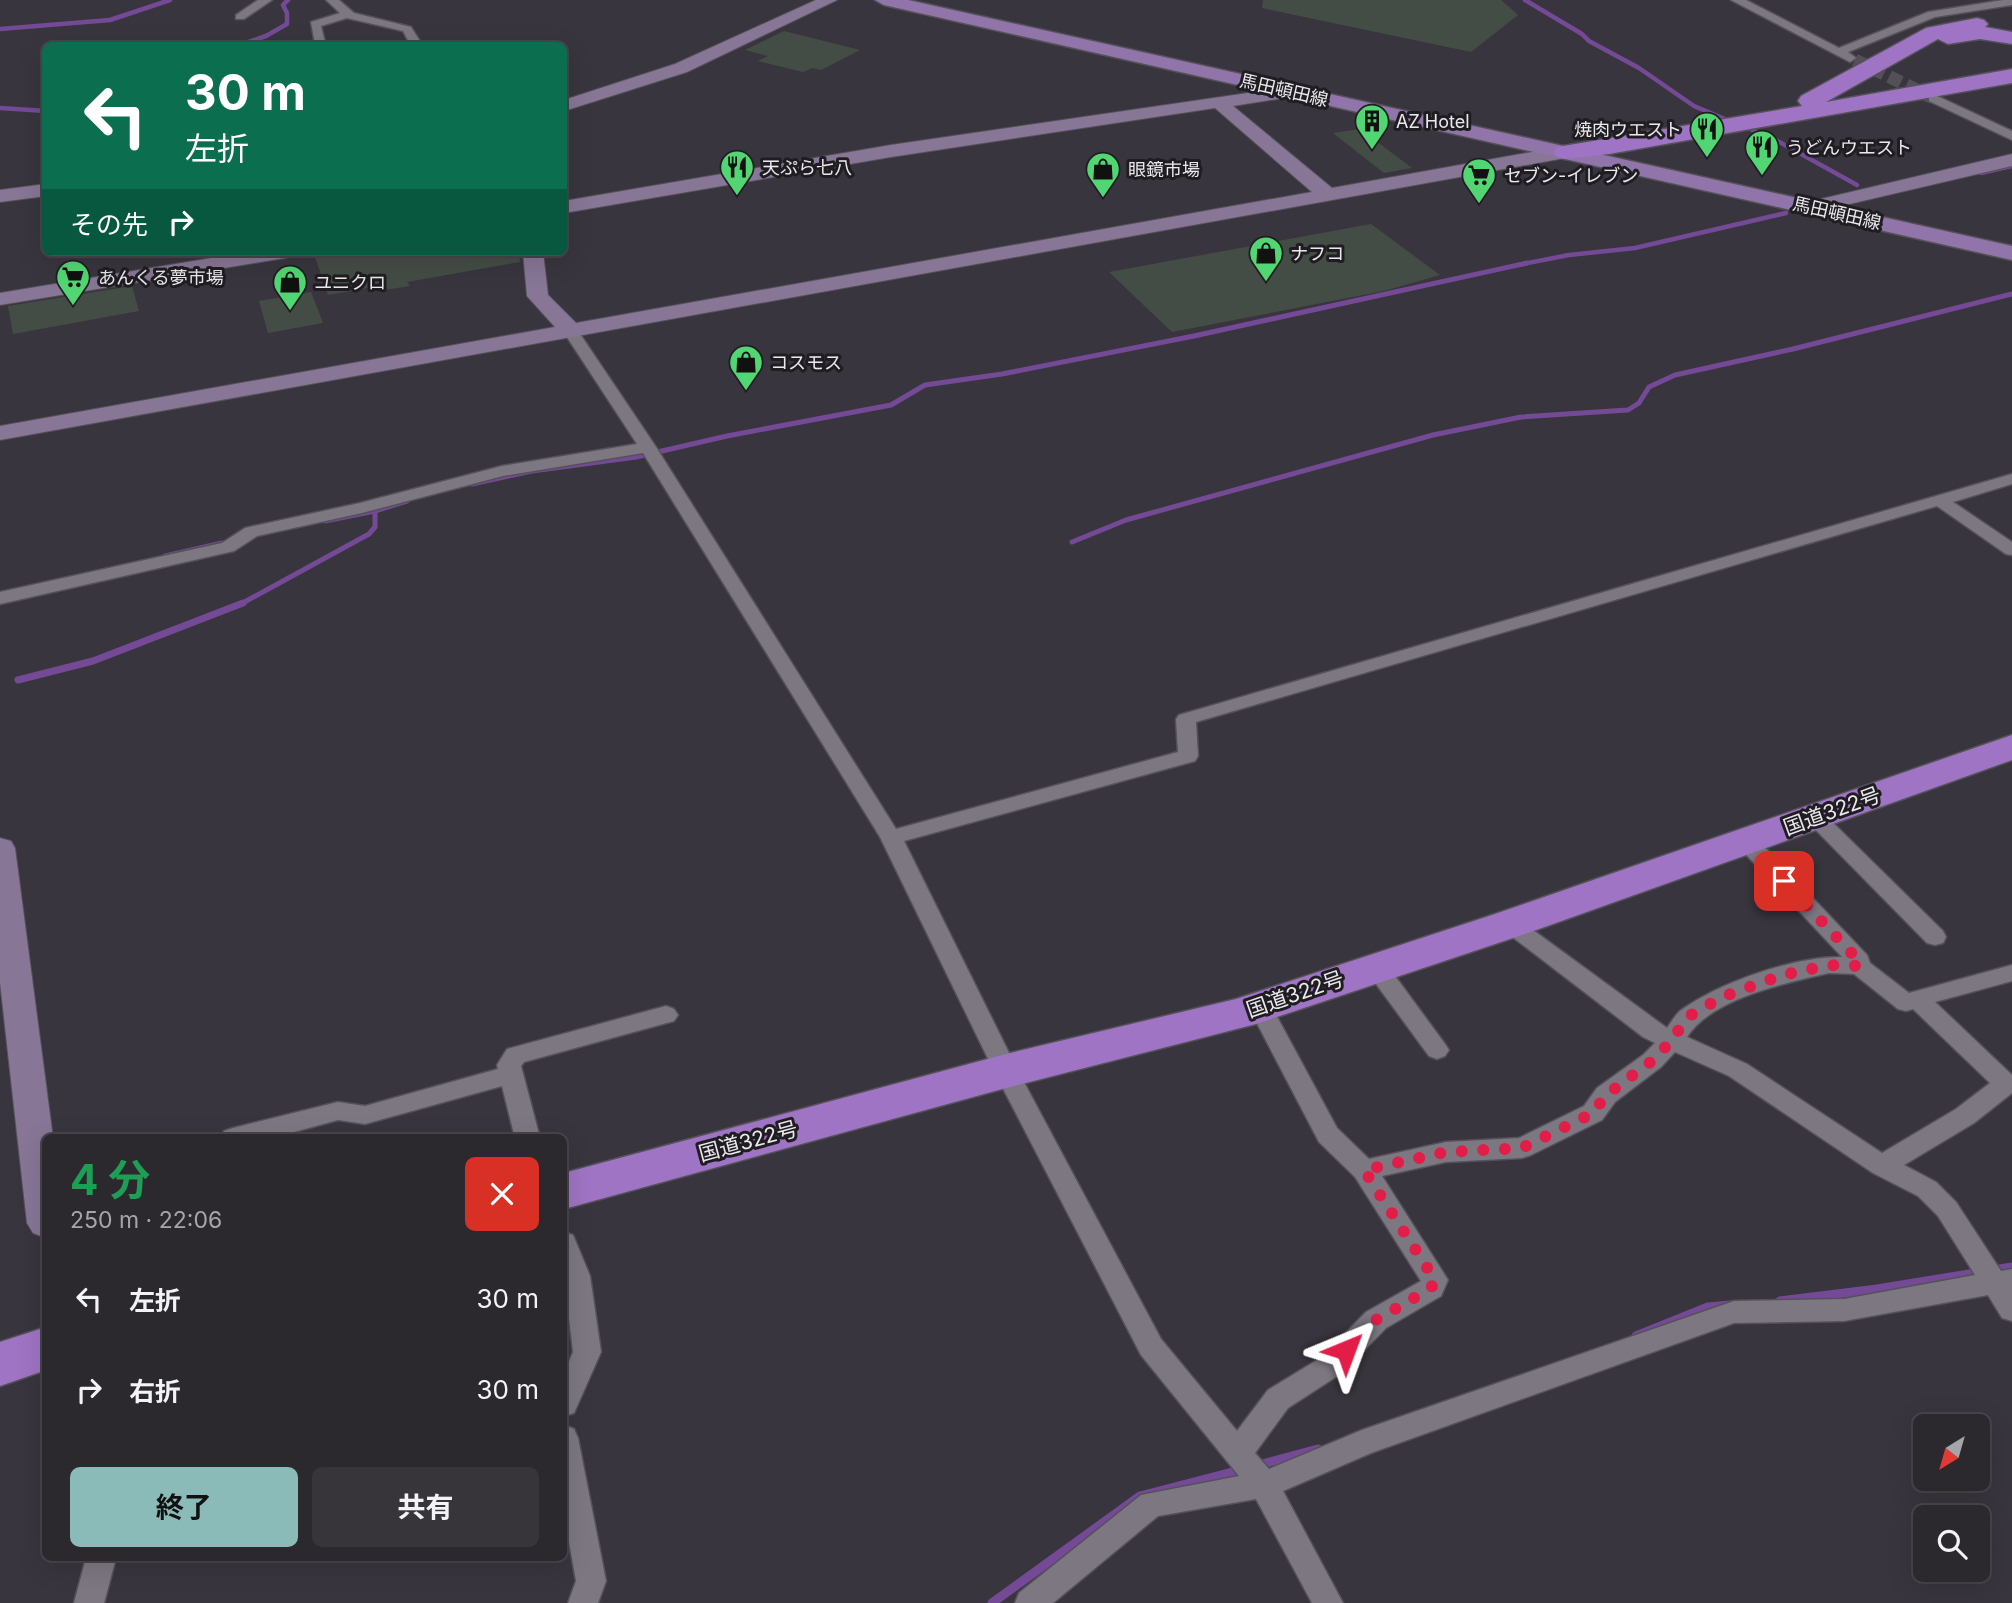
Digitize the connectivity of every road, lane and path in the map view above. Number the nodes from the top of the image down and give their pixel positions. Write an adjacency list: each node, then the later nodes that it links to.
1 (266, 0): 8 (street)
2 (332, 0): 7 (street)
3 (829, 0): 20 (street)
4 (884, 0): 17 (main road, 馬田頓田線)
5 (1737, 0): 14 (street)
6 (2012, 2): 14 (street)
7 (348, 14): 11 (street); 12 (street)
8 (240, 17)
9 (2012, 18): 13 (highway)
10 (2012, 38): 13 (highway)
11 (319, 42)
12 (415, 42)
13 (1912, 44): 22 (highway)
14 (1839, 52): 15 (street)
15 (1855, 60)
16 (2006, 75): 22 (highway)
17 (1290, 92): 19 (street); 22 (main road, 馬田頓田線)
18 (1933, 98): 21 (street)
19 (1218, 102): 25 (street); 27 (street)
20 (567, 105)
21 (2012, 136)
22 (1565, 152): 25 (street); 28 (main road, 馬田頓田線)
23 (2012, 160): 28 (street)
24 (42, 191): 26 (street)
25 (1328, 195): 33 (street)
26 (0, 196)
27 (567, 205)
28 (1811, 207): 29 (main road, 馬田頓田線)
29 (2012, 253)
30 (261, 256): 32 (street)
31 (533, 256): 33 (street)
32 (0, 299)
33 (571, 331): 34 (street); 35 (street)
34 (0, 433)
35 (651, 451): 39 (street); 42 (street)
36 (2012, 479): 37 (street)
37 (1939, 500): 38 (street); 42 (street)
38 (2012, 550)
39 (0, 598)
40 (2010, 750): 41 (highway, 国道322号)
41 (1815, 817): 43 (highway, 国道322号); 46 (street)
42 (891, 837): 55 (street)
43 (1746, 841): 45 (highway, 国道322号); 47 (street)
44 (0, 848): 61 (street)
45 (1510, 924): 48 (highway, 国道322号); 53 (street)
46 (1934, 937)
47 (1860, 966): 50 (street); 53 (street)
48 (1376, 967): 51 (highway, 国道322号); 54 (street)
49 (2012, 973): 50 (street)
50 (1917, 999): 59 (street)
51 (1260, 1006): 55 (highway, 国道322号); 60 (street)
52 (666, 1014): 56 (street)
53 (1673, 1039): 59 (street); 60 (street)
54 (1437, 1050)
55 (1006, 1071): 62 (highway, 国道322号); 69 (street)
56 (512, 1074): 57 (street); 58 (street)
57 (249, 1134)
58 (527, 1134)
59 (1882, 1166): 64 (street)
60 (1364, 1170): 69 (street)
61 (42, 1190)
62 (567, 1190)
63 (567, 1251): 68 (street)
64 (1996, 1277): 65 (street); 69 (street)
65 (2012, 1310)
66 (42, 1349): 67 (highway)
67 (0, 1364)
68 (567, 1397)
69 (1251, 1469): 74 (street); 75 (street)
70 (567, 1477): 73 (street)
71 (100, 1561): 72 (street)
72 (89, 1603)
73 (583, 1603)
74 (1030, 1603)
75 (1328, 1603)

